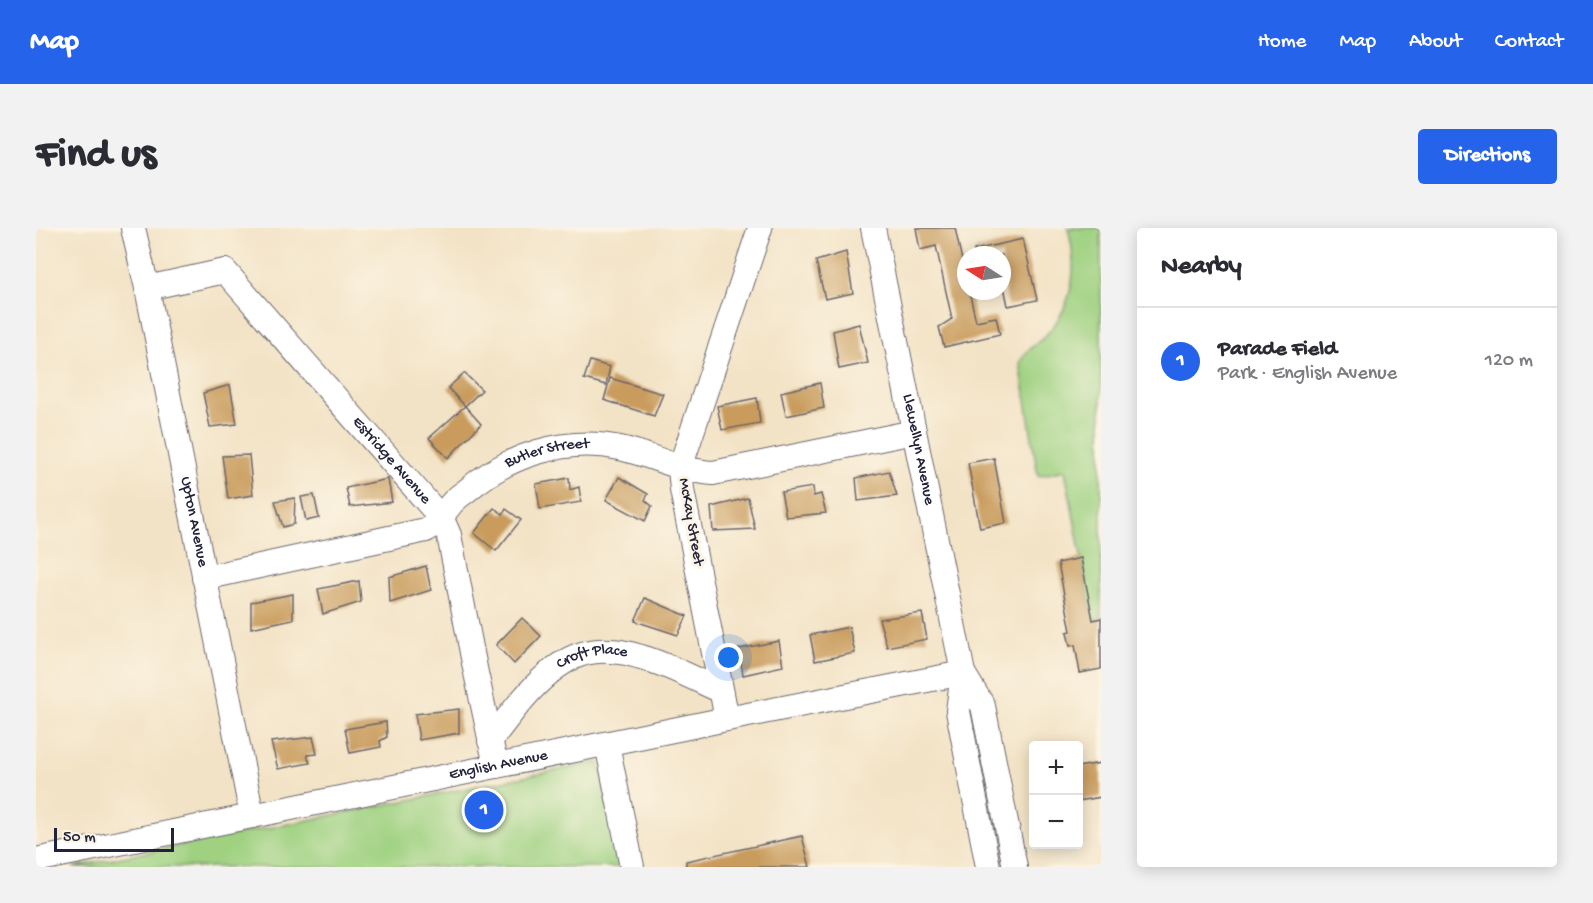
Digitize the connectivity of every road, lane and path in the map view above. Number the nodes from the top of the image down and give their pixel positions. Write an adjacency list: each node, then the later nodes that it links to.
1 (133, 228): 4 (street, Upton Avenue)
2 (760, 228): 6 (street, McKay Street)
3 (873, 228): 5 (street, Llewellyn Avenue)
4 (147, 288): 7 (street, Estridge Avenue); 8 (street, Upton Avenue)
5 (914, 432): 6 (street, Butler Street); 9 (street, Llewellyn Avenue)
6 (680, 468): 7 (street, Butler Street); 10 (street, McKay Street)
7 (442, 519): 8 (street, Butler Street); 12 (street, Estridge Avenue)
8 (204, 578): 15 (street, Upton Avenue)
9 (963, 672): 11 (street, English Avenue); 18 (street, Llewellyn Avenue); 19 (street, Llewellyn Avenue)
10 (721, 691): 11 (street, McKay Street); 12 (street, Croft Place)
11 (726, 719): 13 (street, English Avenue)
12 (490, 741): 14 (street, Estridge Avenue)
13 (606, 744): 14 (street, English Avenue); 17 (street)
14 (496, 766): 15 (street, English Avenue)
15 (252, 816): 16 (street, English Avenue)
16 (36, 860)
17 (632, 867)
18 (988, 867)
19 (1015, 867)

